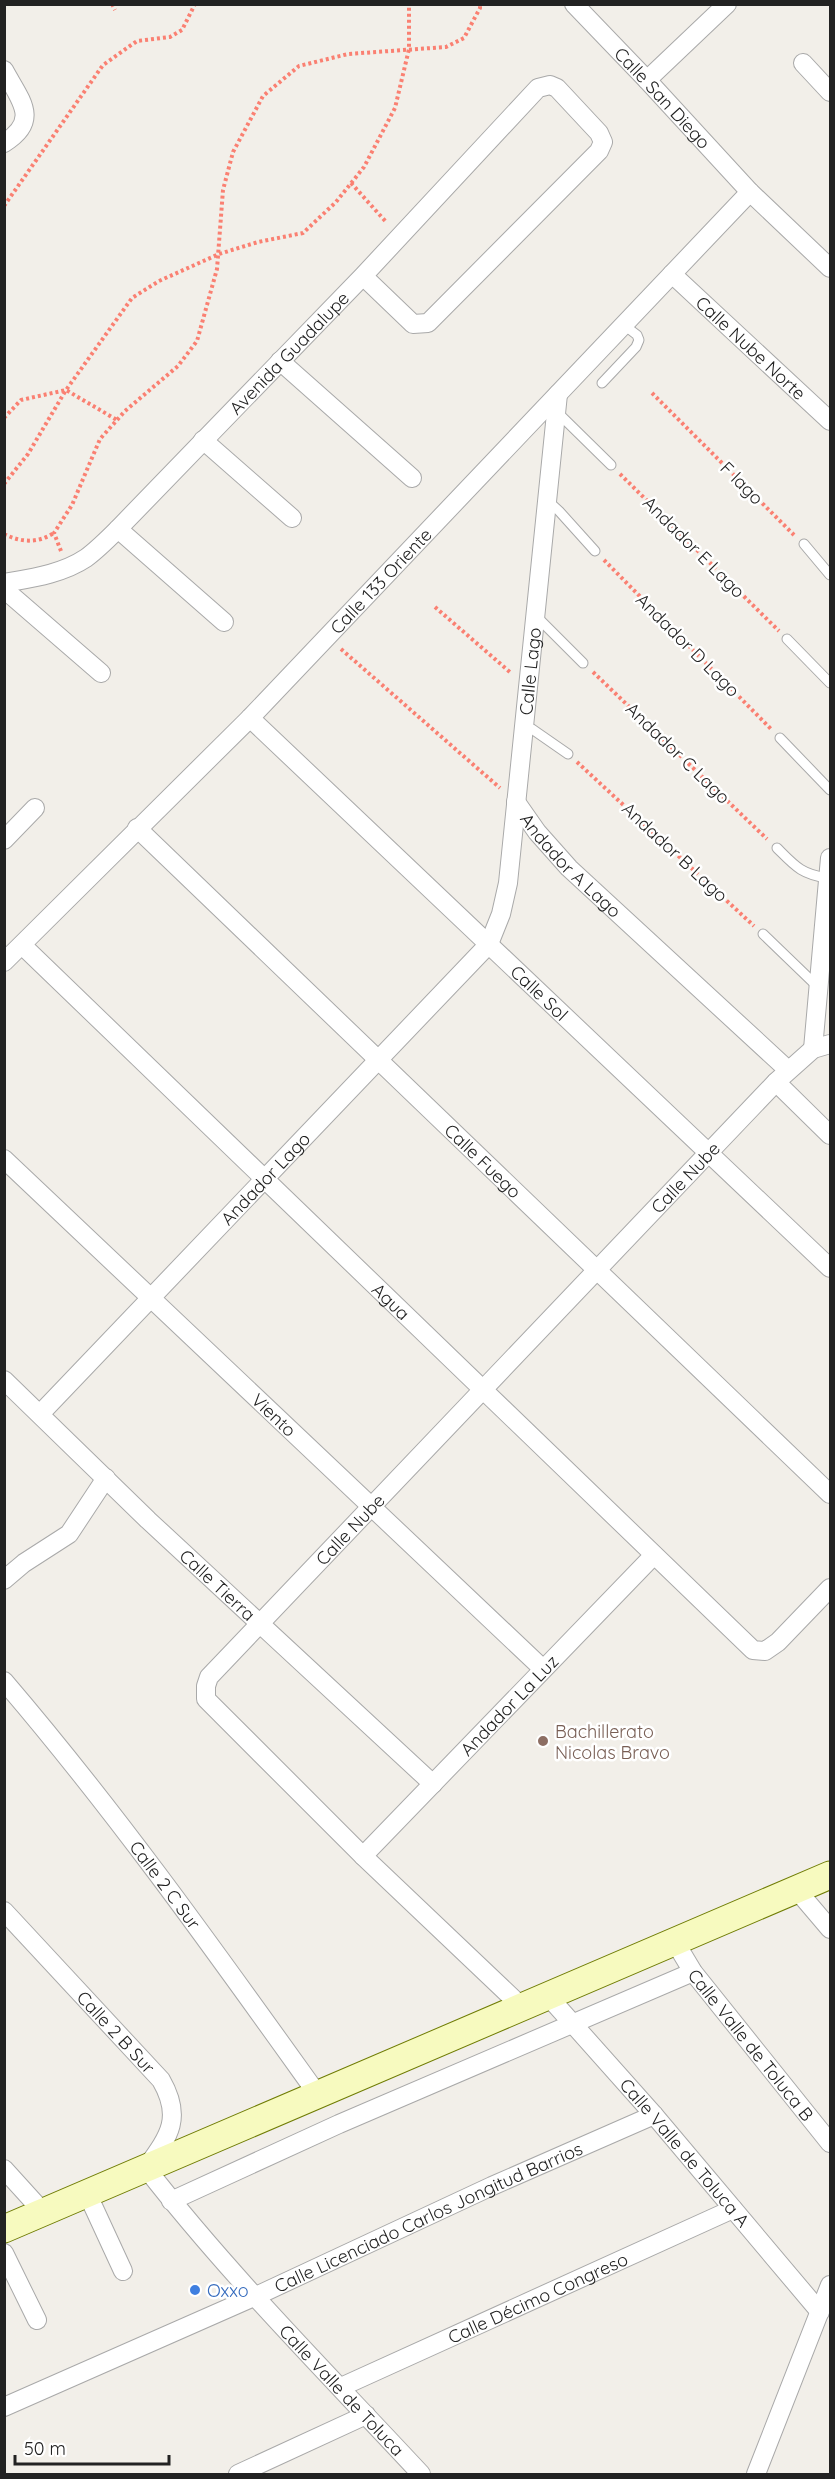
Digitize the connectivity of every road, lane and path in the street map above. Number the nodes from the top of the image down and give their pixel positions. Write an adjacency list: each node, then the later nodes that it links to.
1 (112, 4): 7 (path)
2 (195, 4): 16 (path)
3 (409, 4): 8 (path)
4 (480, 4): 8 (path)
5 (574, 4): 11 (street, Calle San Diego)
6 (727, 4): 11 (street)
7 (115, 10)
8 (409, 49): 14 (path); 18 (path)
9 (802, 63): 12 (street)
10 (4, 70): 13 (street)
11 (647, 80): 15 (street, Calle San Diego)
12 (831, 92)
13 (4, 143)
14 (351, 183): 17 (path); 18 (path)
15 (750, 192): 19 (street, Calle San Diego); 20 (street, Calle 133 Oriente)
16 (4, 206)
17 (399, 237): 21 (street, Avenida Guadalupe); 21 (street, Avenida Guadalupe)
18 (219, 254): 25 (path); 29 (path)
19 (831, 268)
20 (672, 274): 22 (street, Calle 133 Oriente); 30 (street, Calle Nube Norte)
21 (363, 276): 23 (street, Avenida Guadalupe)
22 (624, 325): 24 (lane); 27 (street, Calle 133 Oriente)
23 (280, 361): 31 (street, Avenida Guadalupe); 33 (street)
24 (602, 383)
25 (66, 390): 28 (path); 29 (path); 34 (path)
26 (652, 393): 40 (path, F lago)
27 (557, 403): 32 (lane); 35 (street, Calle Lago); 49 (street, Calle 133 Oriente)
28 (4, 418)
29 (117, 420): 38 (path)
30 (831, 421)
31 (203, 440): 36 (street); 37 (street, Avenida Guadalupe)
32 (611, 465): 50 (path, Andador E Lago)
33 (412, 478)
34 (4, 484)
35 (547, 501): 41 (lane); 47 (street, Calle Lago)
36 (292, 518)
37 (118, 529): 42 (street, Avenida Guadalupe); 48 (street)
38 (54, 533): 39 (path); 42 (path)
39 (4, 534)
40 (804, 544): 43 (lane)
41 (595, 551): 57 (path, Andador D Lago)
42 (68, 567): 44 (street, Avenida Guadalupe)
43 (831, 575)
44 (4, 583)
45 (4, 588): 52 (street)
46 (435, 607): 54 (path)
47 (535, 615): 51 (lane); 54 (street, Calle Lago)
48 (224, 622)
49 (327, 636): 55 (street, Calle 133 Oriente); 60 (path, Andador A Lago)
50 (787, 639): 53 (lane)
51 (583, 663): 64 (path, Andador C Lago)
52 (101, 674)
53 (831, 683)
54 (528, 687): 56 (street, Calle Lago)
55 (250, 718): 62 (street, Calle 133 Oriente); 68 (street, Calle Sol)
56 (524, 726): 58 (lane); 60 (street, Calle Lago)
57 (780, 738): 59 (lane)
58 (568, 754): 67 (path, Andador B Lago)
59 (831, 790)
60 (516, 802): 68 (street, Calle Lago); 74 (street, Andador A Lago)
61 (35, 808): 63 (street)
62 (137, 828): 69 (street, Calle 133 Oriente); 73 (street, Calle Fuego)
63 (4, 840)
64 (777, 848): 66 (lane)
65 (831, 858): 66 (street)
66 (829, 878): 71 (street)
67 (763, 934): 71 (lane)
68 (489, 944): 73 (street, Andador Lago); 76 (street, Calle Sol)
69 (21, 945): 70 (street, Calle 133 Oriente); 78 (street, Agua)
70 (4, 962)
71 (819, 988): 72 (street)
72 (822, 1046): 74 (street, Calle Nube)
73 (377, 1059): 78 (street, Andador Lago); 80 (street, Calle Fuego)
74 (782, 1076): 75 (street, Andador A Lago); 76 (street, Calle Nube)
75 (831, 1135)
76 (709, 1152): 79 (street, Calle Sol); 80 (street, Calle Nube)
77 (4, 1159): 81 (street, Viento)
78 (263, 1179): 81 (street, Andador Lago); 83 (street, Agua)
79 (831, 1268)
80 (597, 1270): 83 (street, Calle Nube); 86 (street, Calle Fuego)
81 (151, 1298): 84 (street, Andador Lago); 87 (street, Viento)
82 (4, 1380): 84 (street, Calle Tierra)
83 (483, 1390): 87 (street, Calle Nube); 88 (street, Agua)
84 (40, 1414): 85 (street, Calle Tierra)
85 (106, 1478): 89 (street); 91 (street, Calle Tierra)
86 (831, 1494)
87 (372, 1507): 91 (street, Calle Nube); 92 (street, Viento)
88 (654, 1555): 90 (street, Agua); 92 (street, Andador La Luz)
89 (4, 1580)
90 (831, 1588)
91 (260, 1625): 94 (street, Calle Tierra); 95 (street, Calle Nube)
92 (543, 1669): 94 (street, Andador La Luz)
93 (4, 1681): 105 (street, Calle 2 C Sur)
94 (433, 1784): 95 (street, Andador La Luz)
95 (363, 1857): 103 (street, Calle Nube)
96 (831, 1875): 97 (main road)
97 (796, 1889): 99 (street); 100 (main road)
98 (4, 1911): 108 (street, Calle 2 B Sur)
99 (831, 1929)
100 (675, 1941): 101 (street, Calle Valle de Toluca B); 102 (main road)
101 (693, 1972): 104 (street); 107 (street, Calle Valle de Toluca B)
102 (548, 1996): 103 (main road); 104 (street, Calle Valle de Toluca A)
103 (522, 2007): 105 (main road)
104 (573, 2024): 106 (street, Calle Valle de Toluca A); 111 (street)
105 (318, 2094): 108 (main road)
106 (654, 2115): 112 (street, Calle Valle de Toluca A); 118 (street, Calle Licenciado Carlos Jongitud Barrios)
107 (831, 2143)
108 (146, 2168): 110 (main road); 111 (street, Calle Valle de Toluca)
109 (4, 2169): 113 (street)
110 (87, 2193): 113 (main road); 116 (street)
111 (171, 2201): 118 (street, Calle Valle de Toluca)
112 (734, 2209): 119 (street, Calle Valle de Toluca A); 121 (street, Calle Décimo Congreso)
113 (43, 2212): 114 (main road)
114 (4, 2229)
115 (4, 2253): 120 (street)
116 (123, 2271)
117 (831, 2285): 119 (street)
118 (256, 2296): 121 (street, Calle Valle de Toluca); 122 (street, Calle Licenciado Carlos Jongitud Barrios)
119 (820, 2312): 126 (street)
120 (37, 2320)
121 (341, 2387): 123 (street, Calle Valle de Toluca)
122 (4, 2407)
123 (366, 2415): 124 (street); 125 (street, Calle Valle de Toluca)
124 (238, 2475)
125 (421, 2475)
126 (756, 2475)

